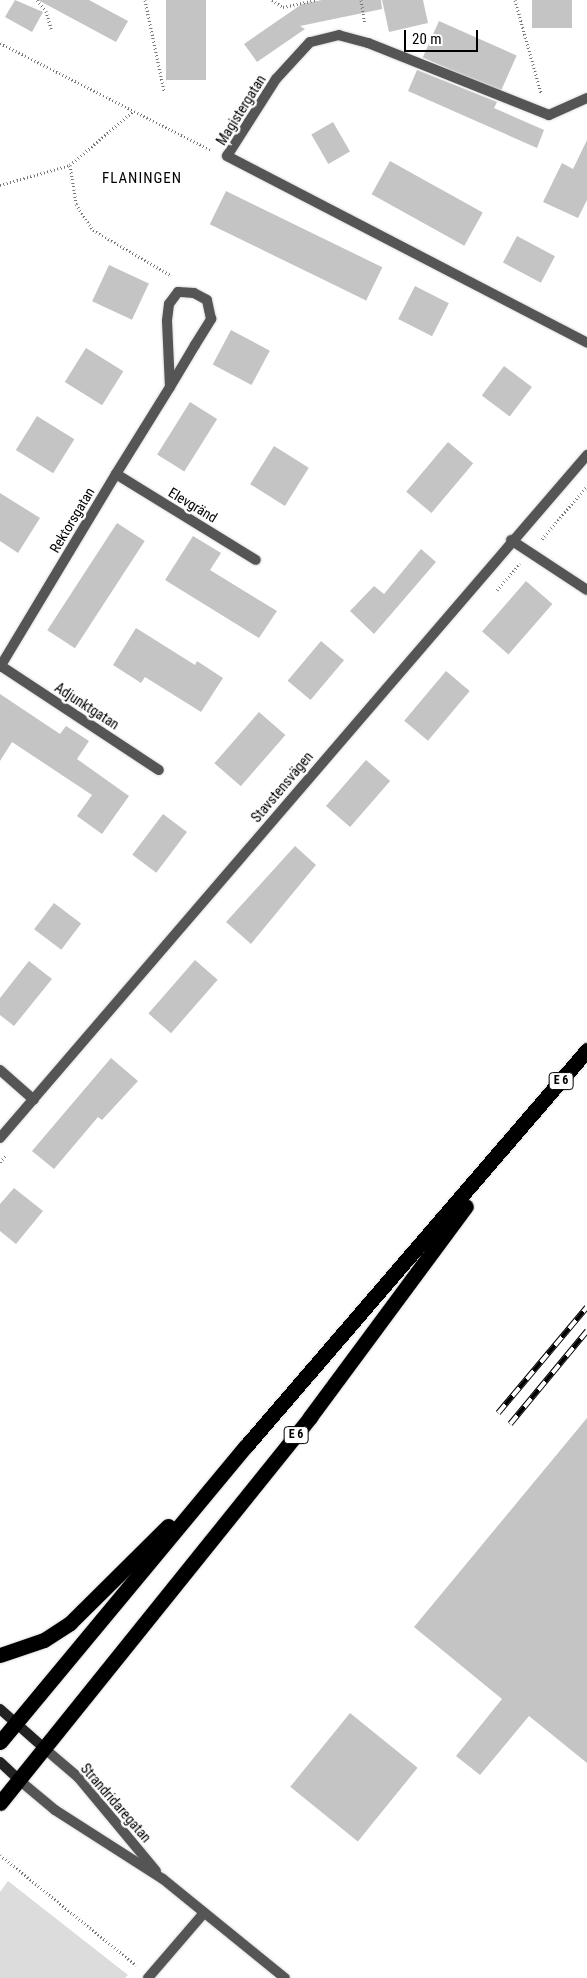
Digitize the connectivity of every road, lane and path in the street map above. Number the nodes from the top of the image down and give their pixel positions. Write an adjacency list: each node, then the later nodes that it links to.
1 (37, 0): 6 (path)
2 (145, 0): 8 (path)
3 (272, 0): 4 (path)
4 (316, 0)
5 (515, 0): 11 (path)
6 (50, 29)
7 (0, 43): 10 (path)
8 (164, 91)
9 (587, 98): 11 (street)
10 (132, 112): 12 (path); 13 (path)
11 (548, 116): 12 (street, Magistergatan)
12 (227, 156): 16 (street, Magistergatan)
13 (70, 165): 14 (path); 15 (path)
14 (0, 185)
15 (178, 292): 17 (street); 17 (street, Rektorsgatan)
16 (587, 343)
17 (170, 387): 19 (street, Rektorsgatan)
18 (587, 454): 20 (street, Stavstensvägen)
19 (116, 474): 21 (street, Elevgränd); 23 (street, Rektorsgatan)
20 (511, 540): 22 (street); 27 (street, Stavstensvägen)
21 (256, 560)
22 (587, 590)
23 (0, 667): 24 (street, Adjunktgatan)
24 (159, 770)
25 (587, 1050): 28 (highway, E 6)
26 (0, 1070): 27 (street)
27 (34, 1100): 29 (street, Stavstensvägen)
28 (535, 1112): 30 (highway, E 6); 35 (highway, E 6)
29 (0, 1138)
30 (246, 1446): 31 (highway); 33 (highway, E 6)
31 (0, 1655)
32 (0, 1709): 33 (main road)
33 (15, 1723): 34 (highway, E 6); 35 (main road)
34 (0, 1742)
35 (45, 1749): 37 (highway, E 6); 40 (street, Strandridaregatan)
36 (0, 1762): 37 (main road)
37 (20, 1780): 38 (highway, E 6); 40 (street, Strandridaregatan)
38 (0, 1803)
39 (0, 1856): 42 (path)
40 (163, 1879): 41 (street, Strandridaregatan)
41 (204, 1913): 42 (street); 43 (street, Strandridaregatan)
42 (149, 1977)
43 (285, 1978)

